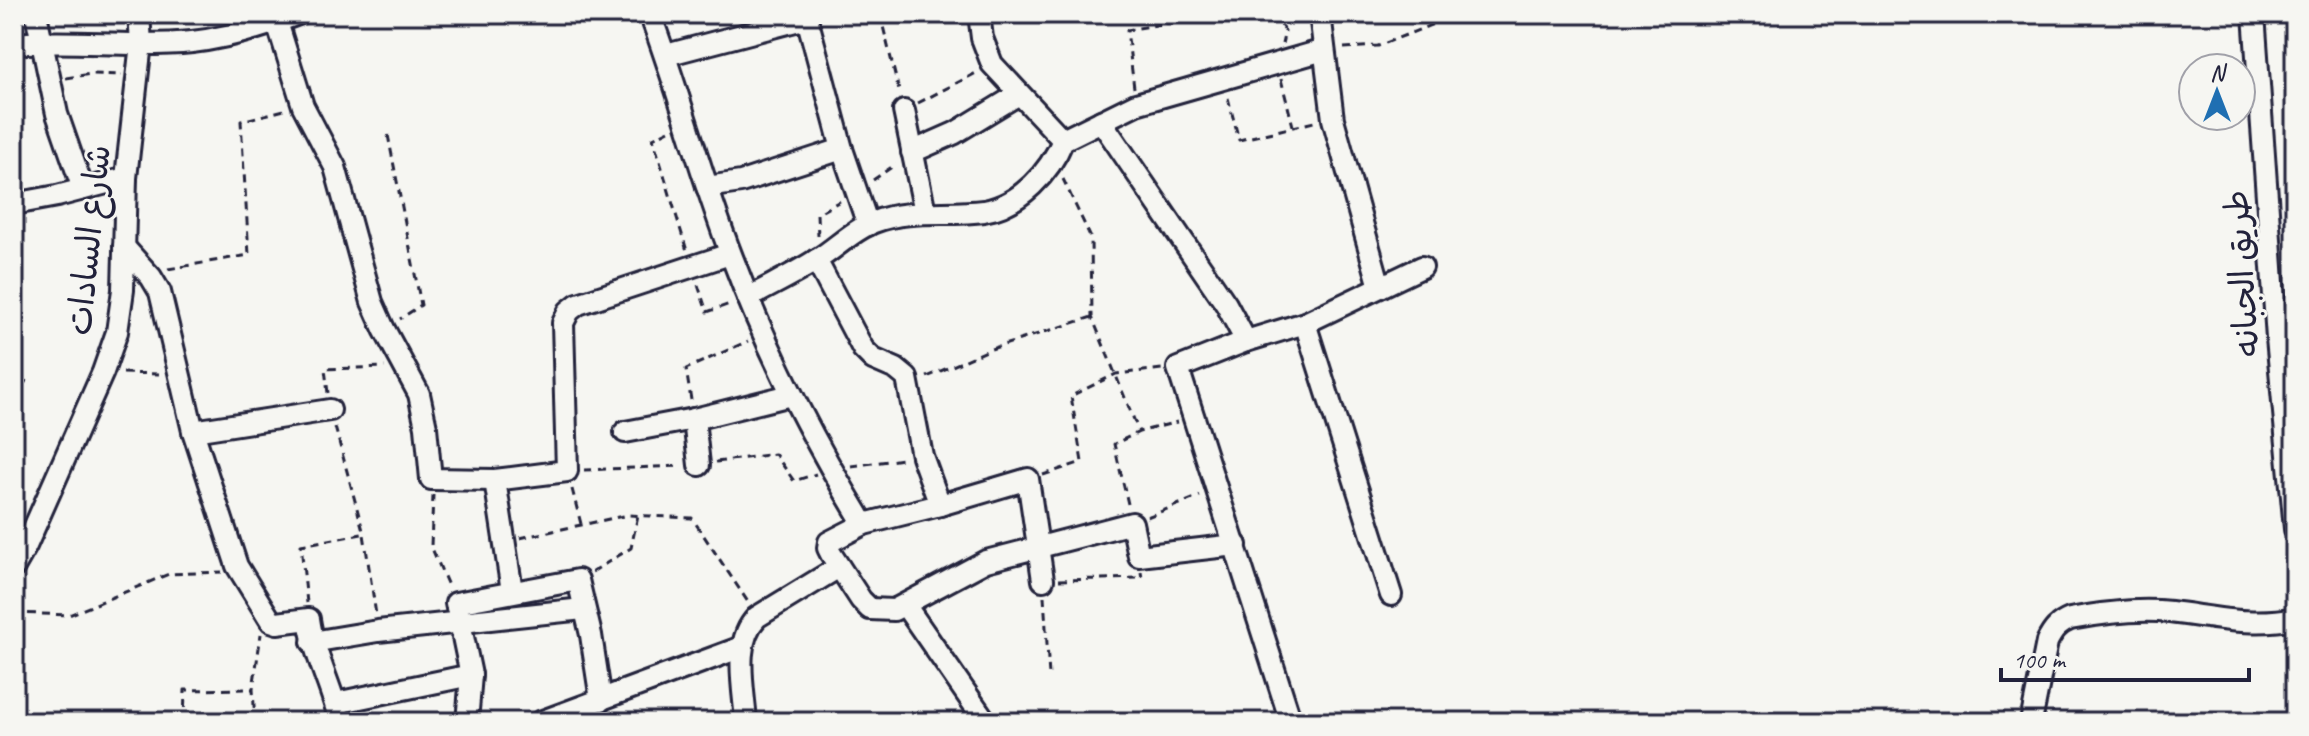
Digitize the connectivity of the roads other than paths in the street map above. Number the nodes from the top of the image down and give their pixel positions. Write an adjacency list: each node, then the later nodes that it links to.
1 (36, 14): 9 (street)
2 (139, 14): 10 (street, شارع السادات)
3 (298, 14): 8 (street)
4 (650, 14): 13 (street)
5 (979, 14): 14 (street)
6 (1320, 14): 12 (street)
7 (2254, 14): 43 (street, طريق الجبانه)
8 (277, 22): 10 (street); 40 (street)
9 (44, 42): 10 (street); 11 (street); 22 (street)
10 (141, 43): 20 (street, شارع السادات)
11 (14, 44)
12 (1324, 50): 16 (street); 30 (street)
13 (666, 55): 18 (street); 21 (street)
14 (1019, 94): 17 (street); 19 (street)
15 (904, 111): 19 (street)
16 (1101, 121): 17 (street); 33 (street)
17 (1063, 140): 24 (street)
18 (842, 149): 21 (street); 25 (street)
19 (912, 152): 24 (street)
20 (126, 178): 22 (street); 26 (street, شارع السادات)
21 (707, 187): 27 (street)
22 (83, 189): 23 (street)
23 (14, 204)
24 (925, 212): 25 (street)
25 (868, 225): 28 (street)
26 (124, 247): 37 (street); 44 (street, شارع السادات)
27 (730, 254): 31 (street); 40 (street)
28 (816, 260): 31 (street); 41 (street)
29 (1422, 267): 30 (street)
30 (1380, 287): 32 (street)
31 (748, 298): 34 (street)
32 (1305, 323): 33 (street); 51 (street)
33 (1246, 341): 45 (street)
34 (791, 395): 36 (street); 42 (street)
35 (330, 410): 37 (street)
36 (694, 419): 38 (street); 39 (street)
37 (193, 431): 56 (street)
38 (625, 432)
39 (699, 465)
40 (495, 480): 50 (street)
41 (940, 505): 42 (street); 46 (street)
42 (864, 524): 48 (street)
43 (2295, 529)
44 (20, 543): 47 (street, شارع السادات)
45 (1236, 545): 46 (street); 65 (street)
46 (1039, 548): 49 (street); 52 (street)
47 (14, 567)
48 (839, 567): 52 (street); 57 (street)
49 (1043, 580)
50 (512, 591): 53 (street); 54 (street)
51 (1391, 595)
52 (905, 605): 64 (street)
53 (583, 609): 54 (street); 59 (street)
54 (458, 613): 56 (street); 58 (street)
55 (2295, 618): 66 (street)
56 (312, 642): 60 (street)
57 (742, 647): 59 (street); 63 (street)
58 (471, 675): 60 (street); 62 (street)
59 (601, 700): 61 (street)
60 (338, 713)
61 (547, 721)
62 (467, 722)
63 (746, 722)
64 (986, 722)
65 (1291, 722)
66 (2031, 722)

